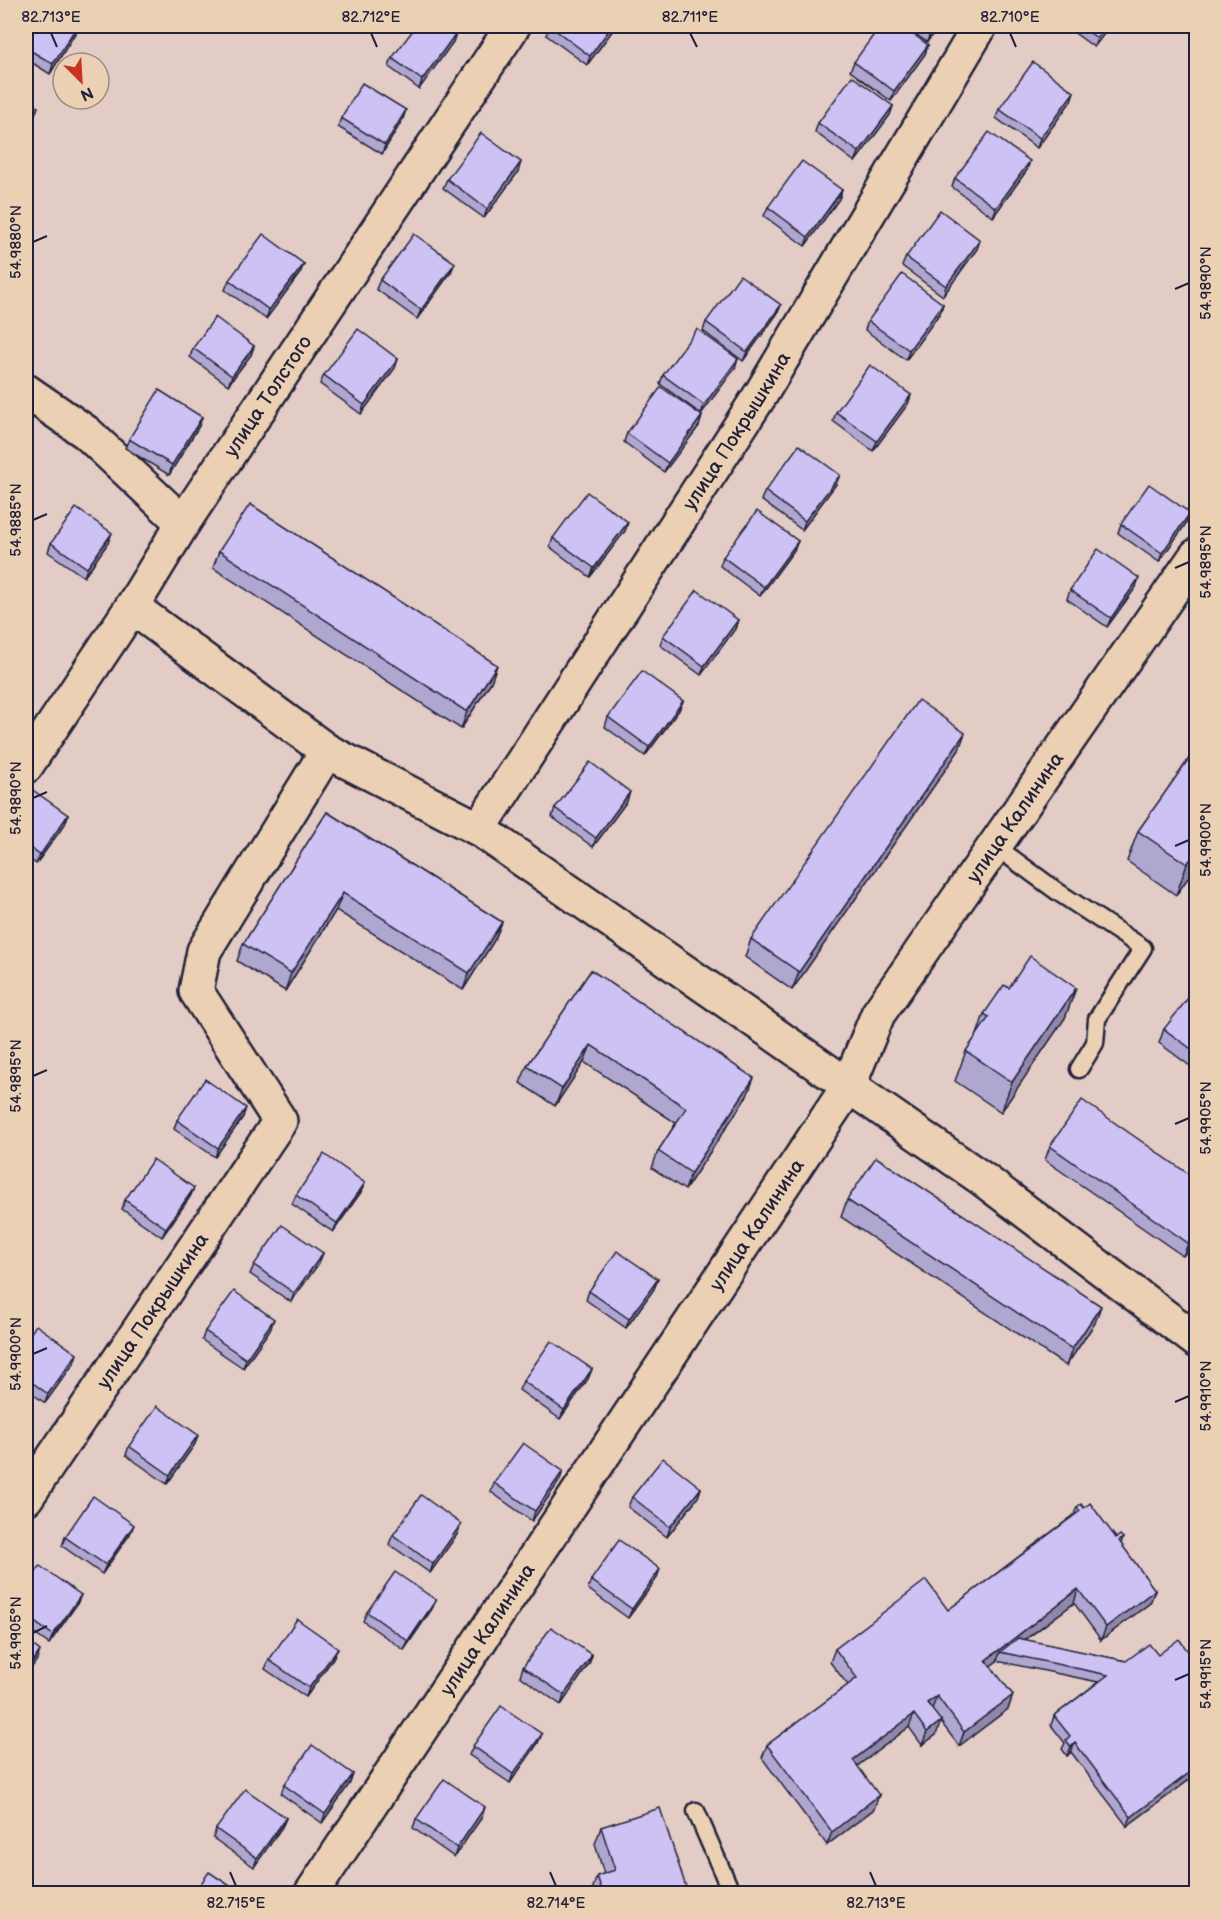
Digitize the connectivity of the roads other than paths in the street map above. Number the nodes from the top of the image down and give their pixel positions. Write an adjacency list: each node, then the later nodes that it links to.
1 (513, 26): 4 (street, улица Толстого)
2 (980, 26): 9 (street, улица Покрышкина)
3 (26, 391): 4 (street)
4 (183, 523): 6 (street, улица Толстого)
5 (1197, 556): 10 (street, улица Калинина)
6 (132, 607): 7 (street); 8 (street, улица Толстого)
7 (327, 751): 9 (street); 14 (street, улица Покрышкина)
8 (26, 766)
9 (479, 829): 12 (street)
10 (995, 846): 11 (lane); 12 (street, улица Калинина)
11 (1079, 1069)
12 (849, 1087): 13 (street); 16 (street, улица Калинина)
13 (1197, 1340)
14 (26, 1498)
15 (696, 1811): 17 (lane)
16 (311, 1893)
17 (732, 1893)

